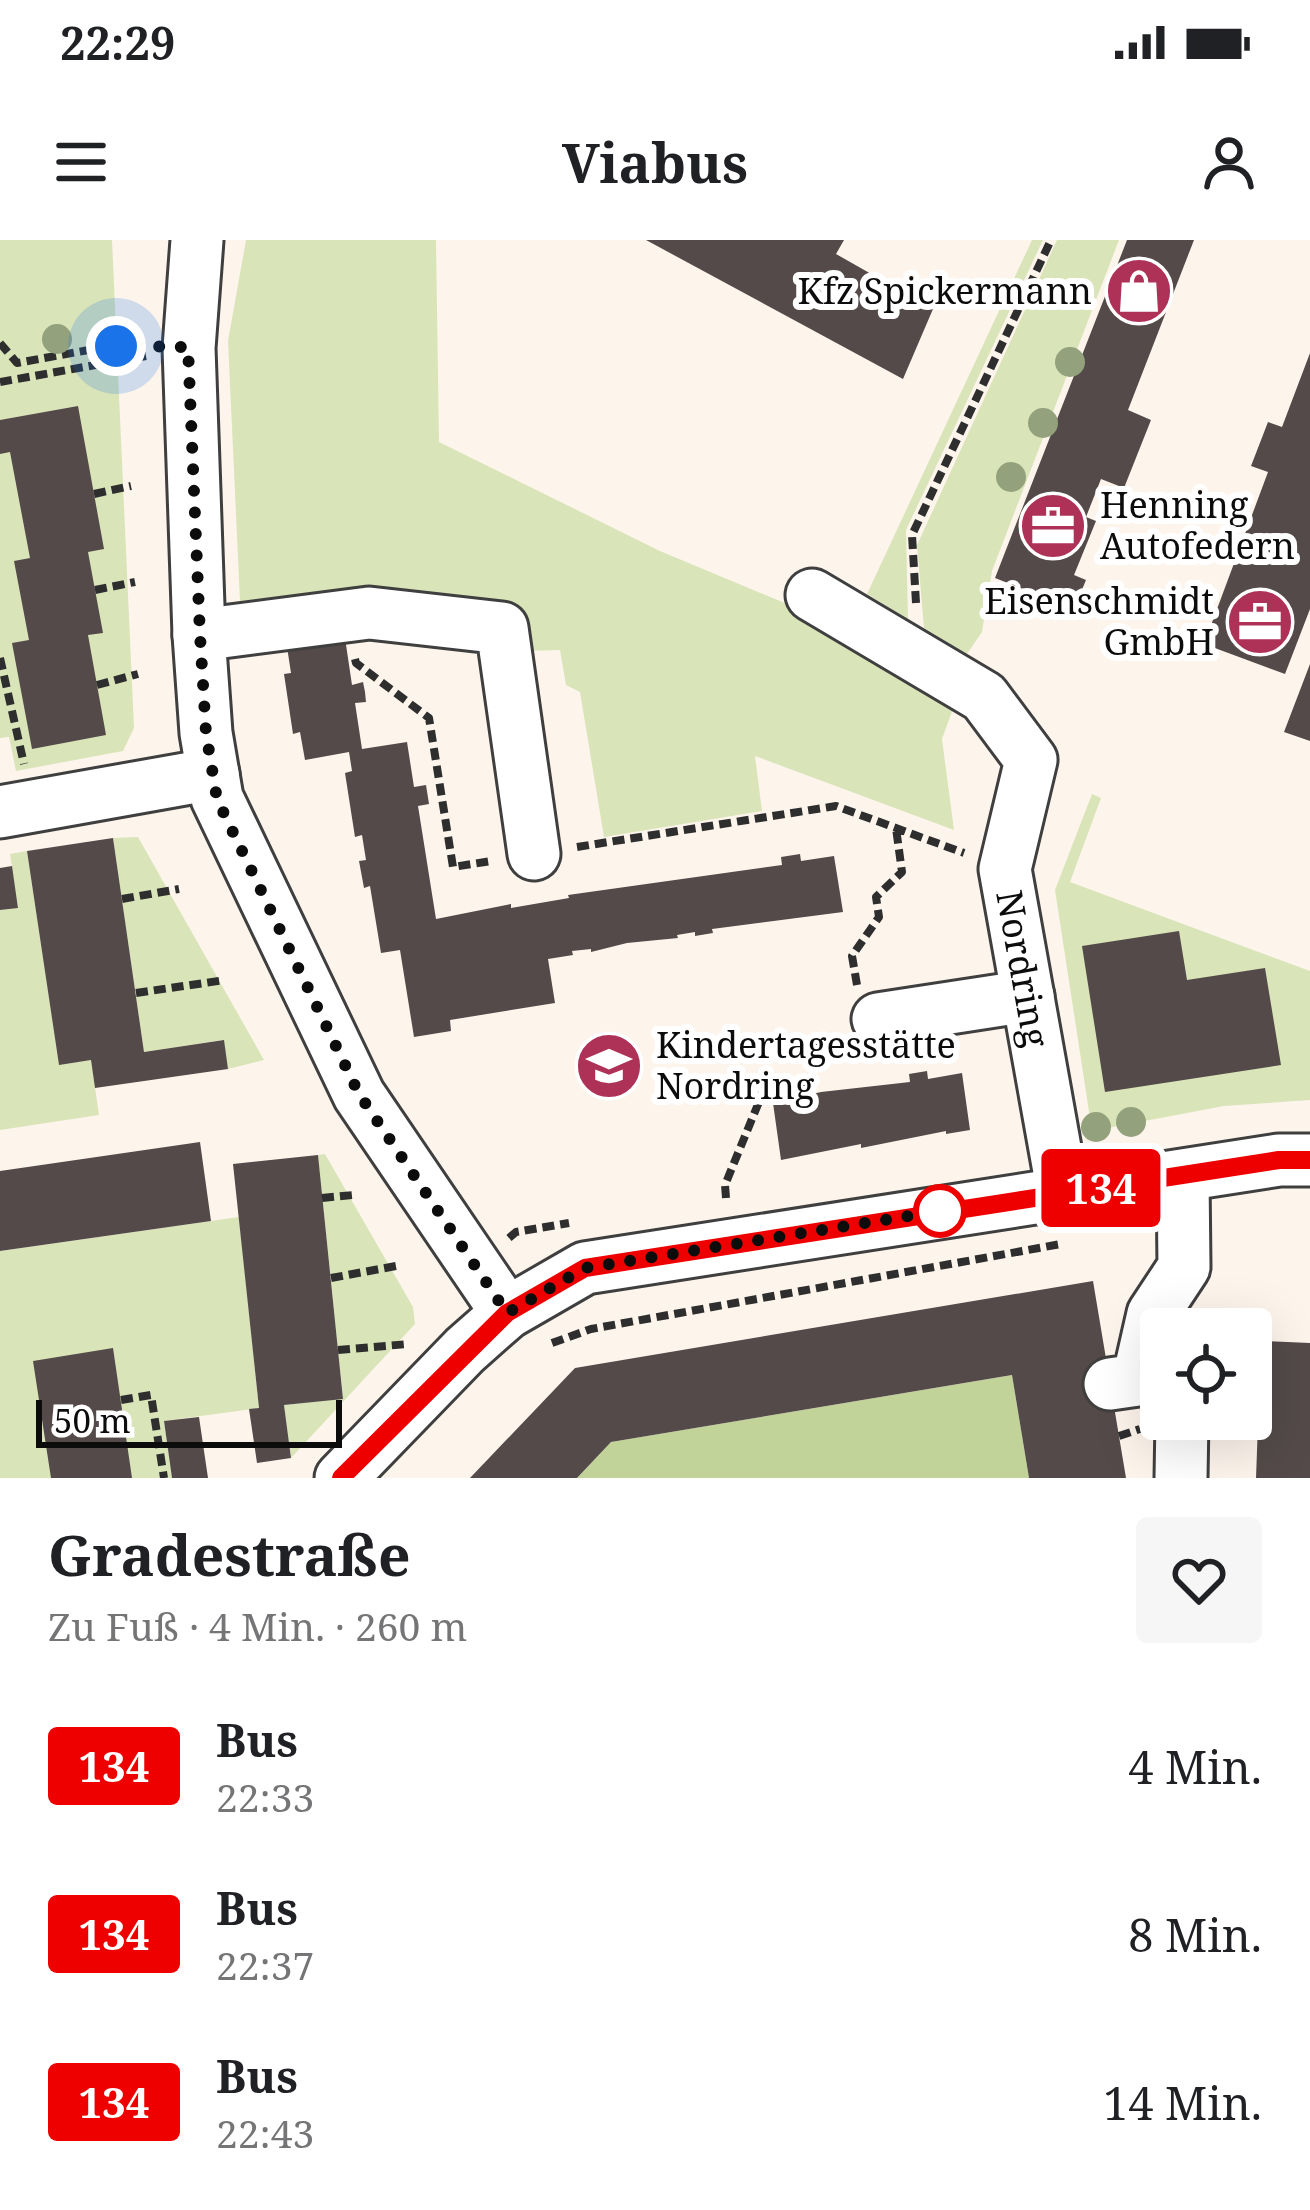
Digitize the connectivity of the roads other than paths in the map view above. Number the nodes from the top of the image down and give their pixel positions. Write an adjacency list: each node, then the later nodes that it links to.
1 (197, 240): 3 (street)
2 (833, 607): 7 (street, Nordring)
3 (200, 635): 4 (street); 6 (street)
4 (213, 774): 5 (street); 14 (street)
5 (0, 812)
6 (534, 854)
7 (1028, 996): 8 (street); 11 (street, Nordring)
8 (861, 1020)
9 (1310, 1160): 10 (street)
10 (1183, 1176): 11 (street); 12 (street)
11 (1063, 1193): 14 (street)
12 (1184, 1267): 13 (street); 15 (street)
13 (1183, 1308)
14 (522, 1331): 17 (street)
15 (1110, 1384)
16 (1182, 1440): 18 (street)
17 (341, 1478)
18 (1181, 1478)

